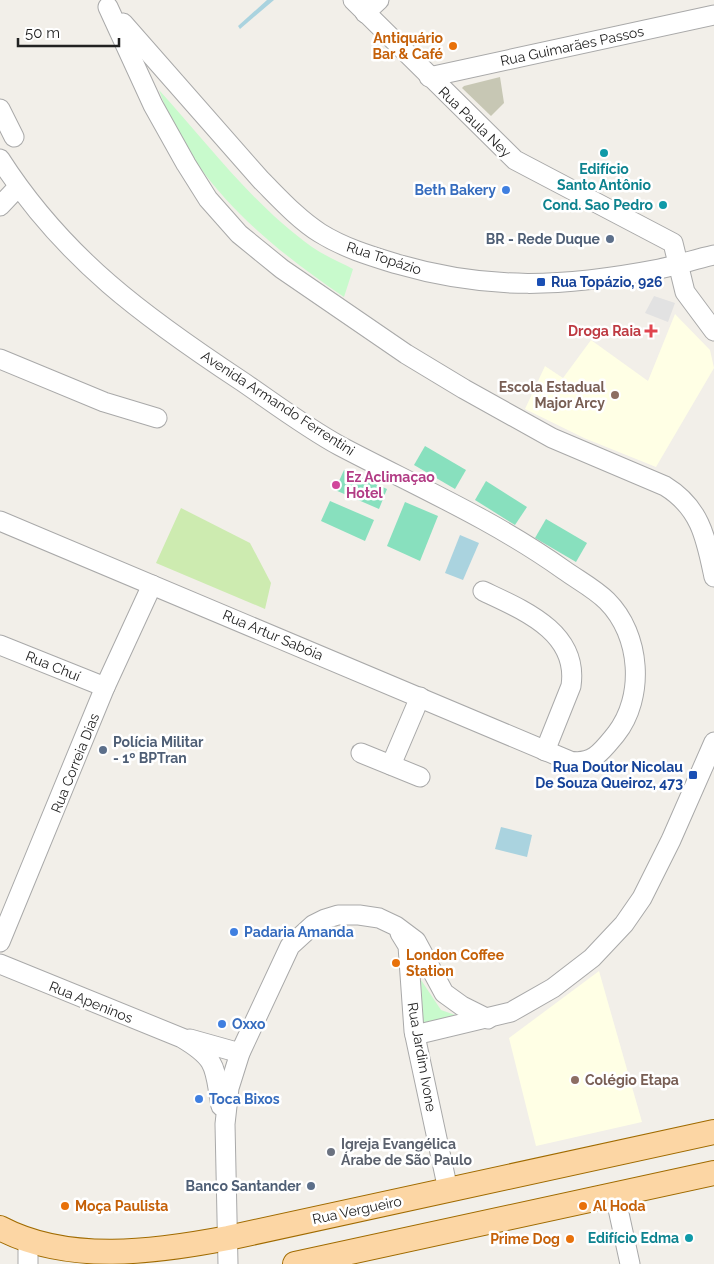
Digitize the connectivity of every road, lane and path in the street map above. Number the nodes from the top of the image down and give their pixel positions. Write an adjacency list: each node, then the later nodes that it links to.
1 (105, 4): 5 (street, Rua Topázio); 6 (street)
2 (366, 4): 4 (street, Rua Paula Ney)
3 (714, 15): 4 (street, Rua Guimarães Passos)
4 (429, 77): 13 (street, Rua Paula Ney)
5 (172, 78): 6 (street); 13 (street, Rua Topázio)
6 (147, 89): 18 (street)
7 (0, 109): 8 (street)
8 (14, 137)
9 (0, 159): 10 (street, Avenida Armando Ferrentini)
10 (18, 187): 11 (street); 25 (street, Avenida Armando Ferrentini)
11 (0, 206)
12 (714, 255): 13 (street)
13 (678, 264): 14 (street, Rua Paula Ney)
14 (714, 331)
15 (0, 359): 16 (street)
16 (156, 418)
17 (0, 521): 19 (street, Rua Artur Sabóia)
18 (714, 577)
19 (152, 585): 22 (street, Rua Correia Dias); 23 (street, Rua Artur Sabóia)
20 (483, 591): 25 (street)
21 (0, 645): 22 (street, Rua Chuí)
22 (105, 688): 30 (street, Rua Correia Dias)
23 (420, 696): 25 (street, Rua Artur Sabóia); 27 (street)
24 (714, 742): 32 (street)
25 (545, 751)
26 (361, 753): 27 (street)
27 (391, 765): 28 (street)
28 (420, 777)
29 (396, 926): 32 (street); 33 (street, Rua Jardim Ivone); 35 (street)
30 (0, 942)
31 (0, 964): 34 (street, Rua Apeninos)
32 (488, 1019): 33 (street)
33 (415, 1035): 39 (street, Rua Jardim Ivone)
34 (182, 1038): 35 (street, Rua Apeninos); 36 (street, Rua Apeninos)
35 (240, 1054): 36 (street)
36 (225, 1124): 42 (street)
37 (714, 1132): 39 (main road, Rua Vergueiro)
38 (714, 1173): 40 (main road)
39 (448, 1190): 42 (main road, Rua Vergueiro)
40 (615, 1194): 45 (main road); 46 (street)
41 (0, 1228): 43 (main road, Rua Vergueiro)
42 (228, 1238): 43 (main road, Rua Vergueiro); 44 (street)
43 (20, 1246)
44 (228, 1264)
45 (295, 1264)
46 (630, 1264)

